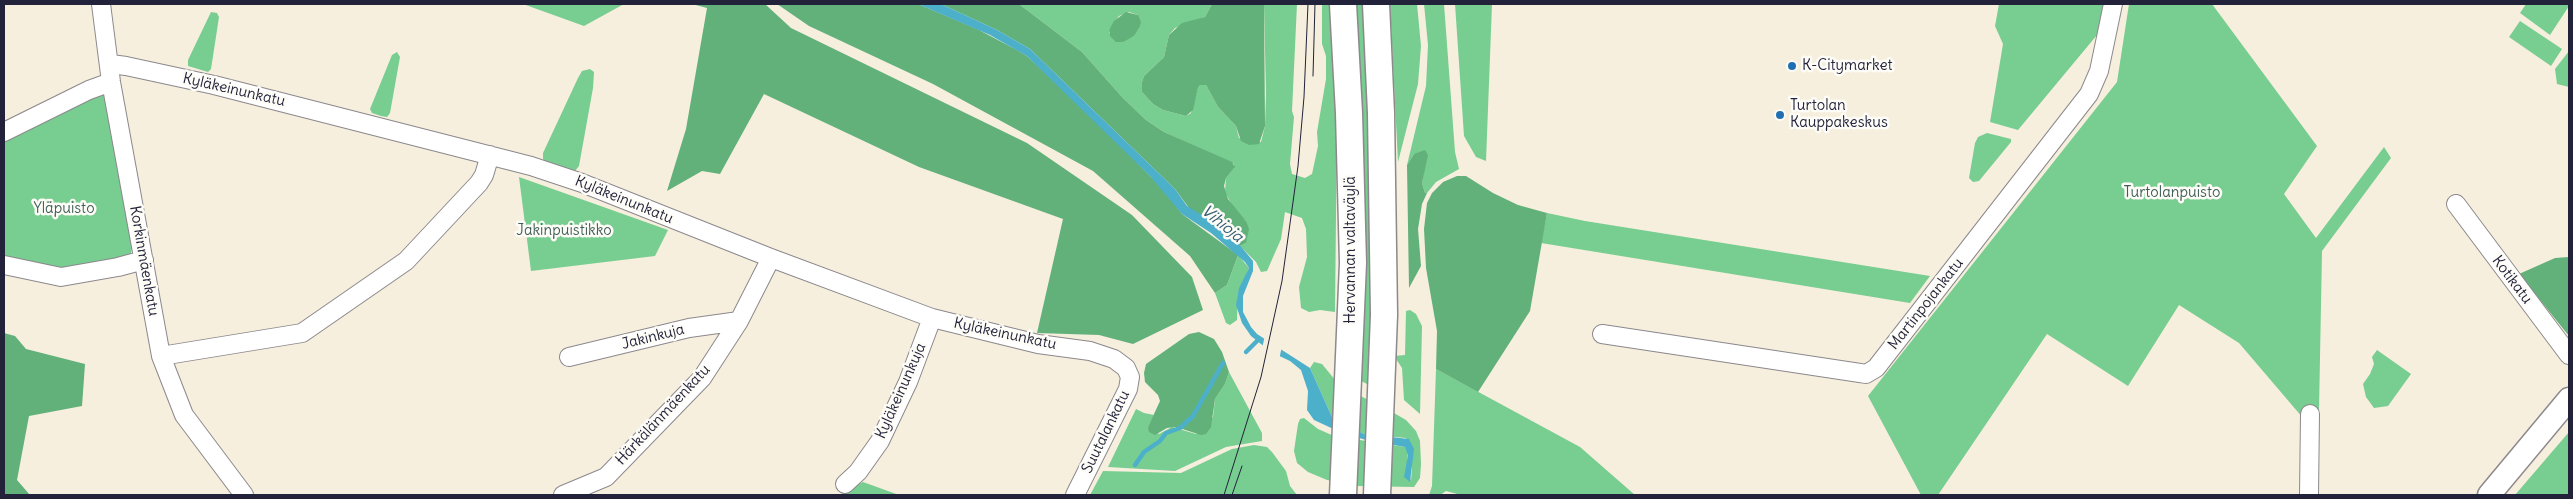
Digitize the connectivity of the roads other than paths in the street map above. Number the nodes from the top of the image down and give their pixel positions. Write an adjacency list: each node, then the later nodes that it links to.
1 (101, 4): 5 (street, Korkinmäenkatu)
2 (1343, 4): 25 (highway, Hervannan valtaväylä)
3 (1376, 4): 26 (highway, Hervannan valtaväylä)
4 (2113, 4): 14 (street, Martinpojankatu)
5 (111, 73): 6 (street); 7 (street, Kyläkeinunkatu); 10 (street, Korkinmäenkatu)
6 (4, 132)
7 (490, 155): 9 (street, Kyläkeinunkatu); 16 (street)
8 (2456, 204): 15 (street, Kotikatu)
9 (771, 258): 12 (street, Kyläkeinunkatu); 13 (street, Härkälänmäenkatu)
10 (144, 260): 11 (street); 16 (street, Korkinmäenkatu)
11 (4, 265)
12 (932, 318): 18 (street, Kyläkeinunkatu); 21 (street, Kyläkeinunkuja)
13 (739, 321): 17 (street, Jakinkuja); 23 (street, Härkälänmäenkatu)
14 (1602, 334)
15 (2569, 355)
16 (161, 356): 22 (street, Korkinmäenkatu)
17 (569, 357)
18 (1126, 368): 24 (street, Suutalankatu)
19 (2569, 399): 28 (main road)
20 (2310, 414): 27 (street)
21 (845, 484)
22 (244, 495)
23 (563, 495)
24 (1075, 495)
25 (1343, 495)
26 (1377, 495)
27 (2309, 495)
28 (2489, 495)

